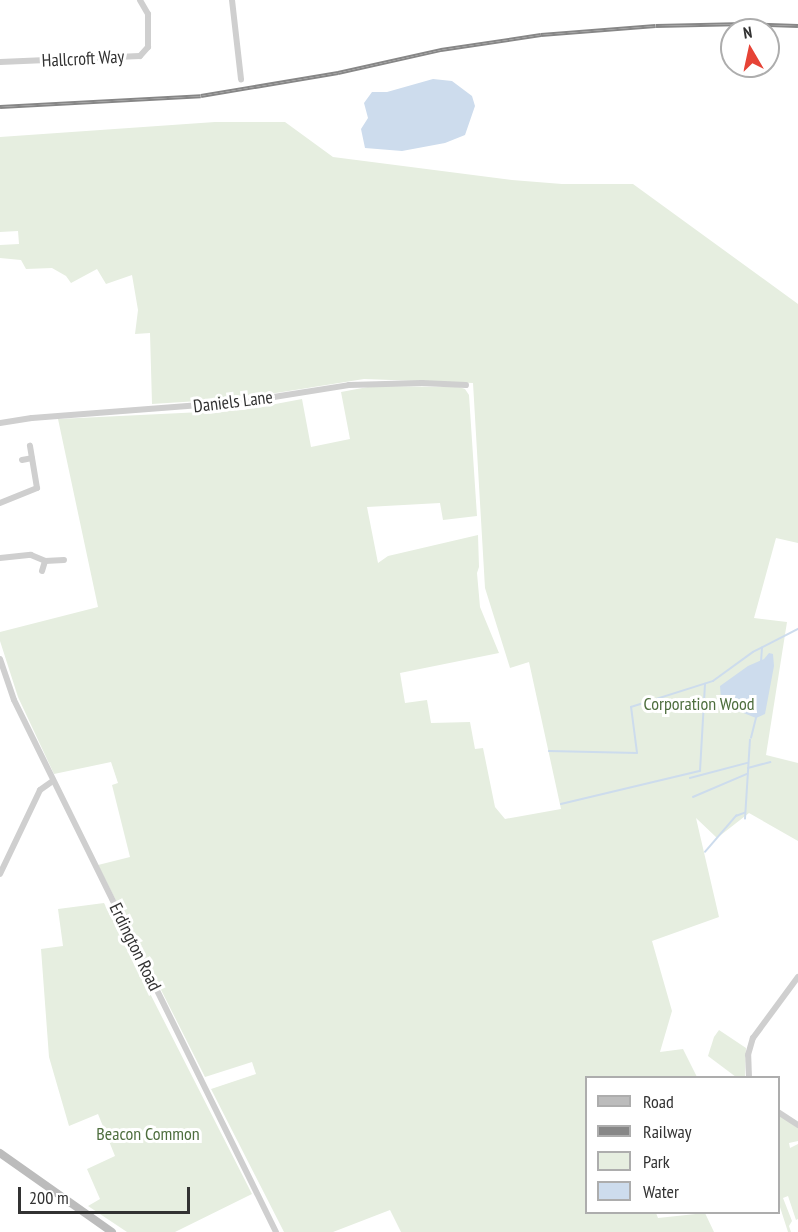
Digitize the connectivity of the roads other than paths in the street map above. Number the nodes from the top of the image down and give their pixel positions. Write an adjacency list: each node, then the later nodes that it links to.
1 (140, 0): 3 (street, Hallcroft Way)
2 (232, 0): 4 (street)
3 (0, 62)
4 (241, 79)
5 (466, 385): 6 (street, Daniels Lane)
6 (0, 423)
7 (30, 446): 8 (street)
8 (32, 458): 9 (street); 10 (street)
9 (22, 460)
10 (0, 503)
11 (0, 558): 13 (street)
12 (64, 560): 13 (street)
13 (45, 561): 14 (street)
14 (42, 571)
15 (0, 659): 16 (street, Erdington Road)
16 (53, 781): 17 (street); 24 (street, Erdington Road)
17 (0, 874)
18 (798, 977): 19 (street)
19 (749, 1076)
20 (780, 1113): 21 (street)
21 (798, 1125)
22 (0, 1153): 23 (street)
23 (112, 1232)
24 (276, 1232)

